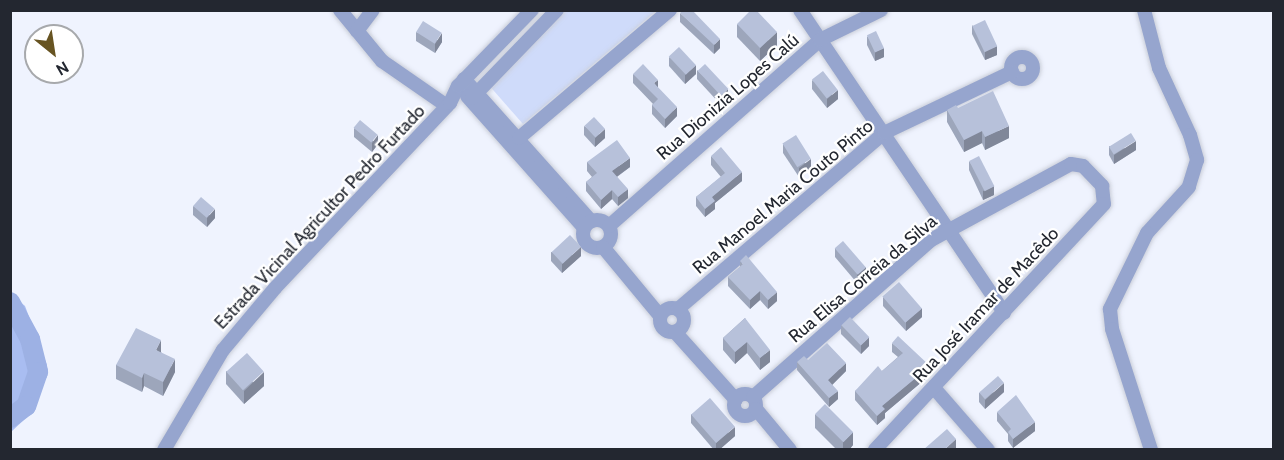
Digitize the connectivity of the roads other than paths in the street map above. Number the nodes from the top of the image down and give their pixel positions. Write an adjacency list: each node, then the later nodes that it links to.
1 (340, 10): 9 (street)
2 (373, 10): 9 (street)
3 (532, 10): 12 (street, Estrada Vicinal Agricultor Pedro Furtado)
4 (557, 10): 13 (street)
5 (670, 10): 16 (street)
6 (800, 10): 10 (street)
7 (881, 10): 10 (street, Rua Dionizia Lopes Calú)
8 (1144, 10): 32 (street)
9 (357, 31): 14 (street)
10 (820, 40): 15 (street); 19 (street, Rua Dionizia Lopes Calú)
11 (1012, 72): 15 (street, Rua Manoel Maria Couto Pinto)
12 (461, 82): 13 (street); 14 (street, Estrada Vicinal Agricultor Pedro Furtado)
13 (474, 96): 14 (street, Estrada Vicinal Agricultor Pedro Furtado); 16 (street); 18 (street)
14 (448, 105): 27 (street, Estrada Vicinal Agricultor Pedro Furtado)
15 (884, 133): 20 (street); 22 (street, Rua Manoel Maria Couto Pinto)
16 (519, 138): 18 (street)
17 (1097, 179): 20 (street, Rua Elisa Correia da Silva); 23 (street, Rua José Iramar de Macêdo)
18 (588, 225): 19 (street); 21 (street)
19 (609, 226): 21 (street)
20 (946, 230): 23 (street); 26 (street, Rua Elisa Correia da Silva)
21 (606, 244): 22 (street)
22 (668, 311): 24 (street); 24 (street)
23 (1004, 313): 25 (street, Rua José Iramar de Macêdo)
24 (678, 330): 26 (street)
25 (934, 388): 30 (street, Rua José Iramar de Macêdo); 31 (street)
26 (747, 403): 28 (street); 29 (street)
27 (164, 450)
28 (779, 450)
29 (790, 450)
30 (875, 450)
31 (988, 450)
32 (1151, 450)

